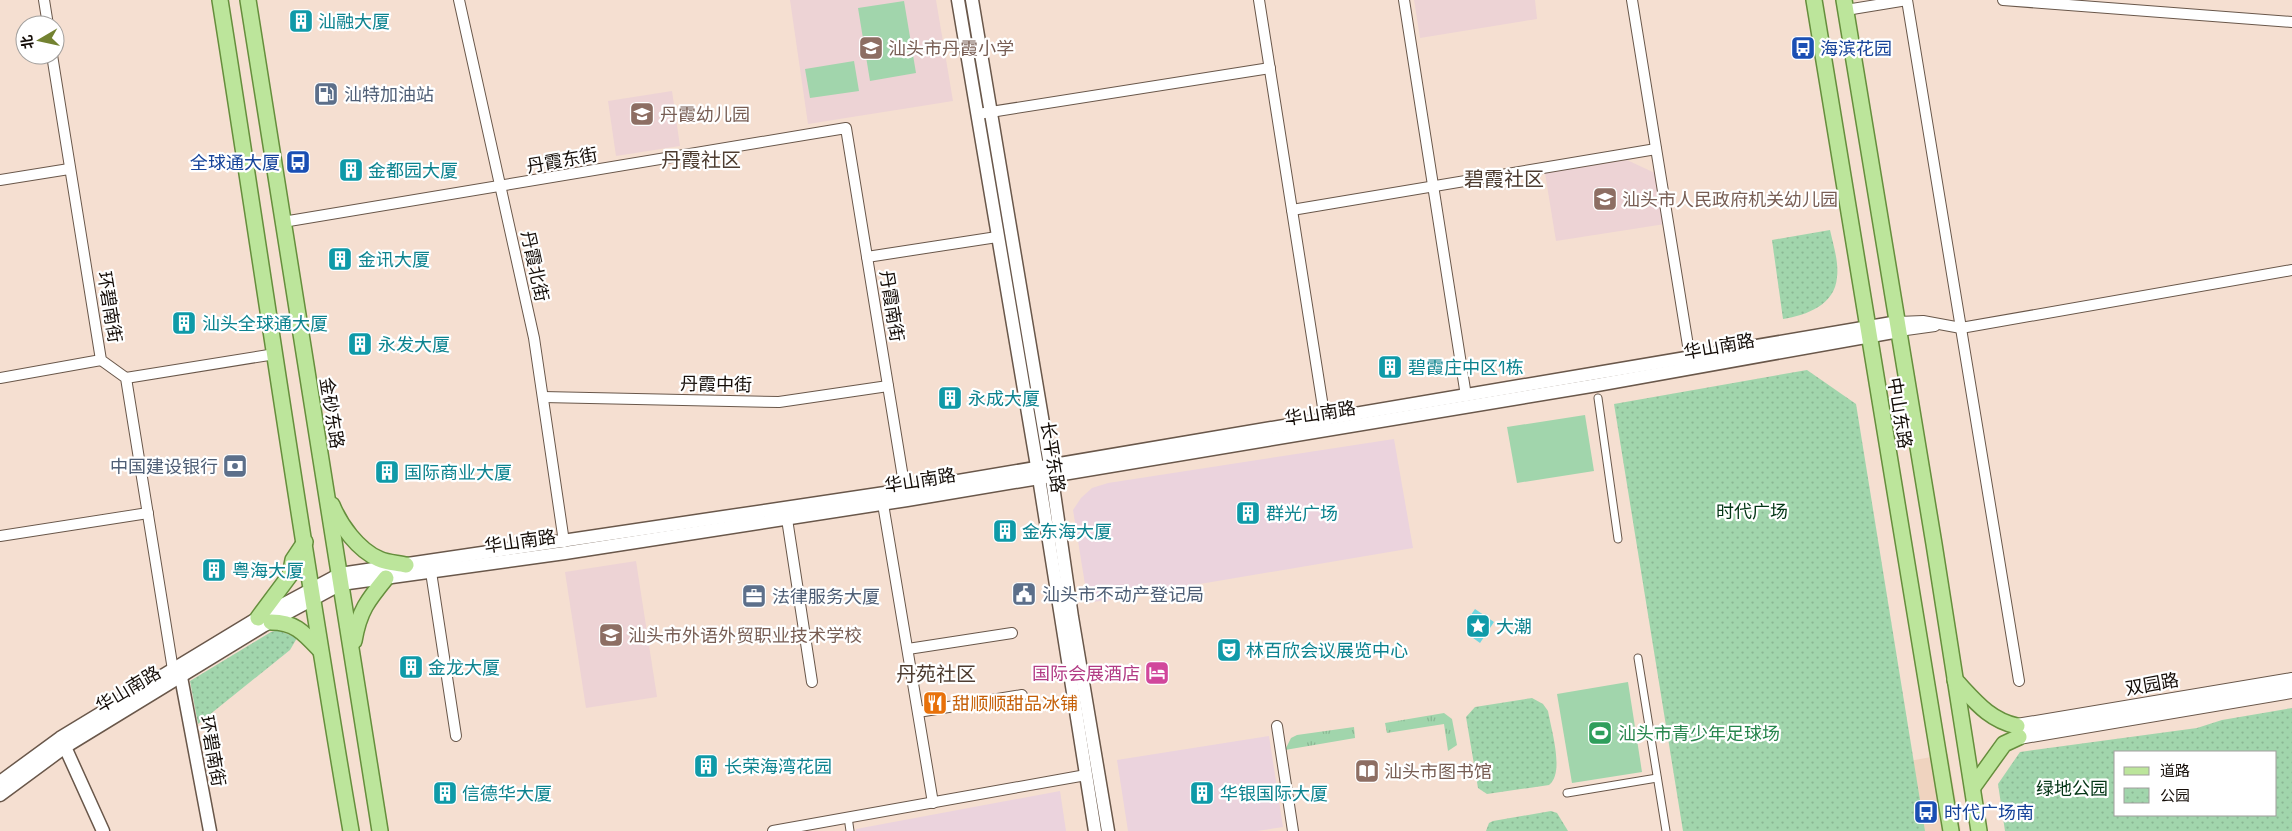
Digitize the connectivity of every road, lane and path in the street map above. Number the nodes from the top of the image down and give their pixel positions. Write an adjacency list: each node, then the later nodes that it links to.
1 (44, 0): 14 (street)
2 (220, 0): 34 (main road)
3 (248, 0): 27 (main road, 金砂东路)
4 (459, 0): 25 (street, 丹霞北街)
5 (958, 0): 19 (street, 长平东路)
6 (972, 0): 18 (street, 长平东路)
7 (1259, 0): 17 (street)
8 (1404, 0): 24 (street)
9 (1632, 0): 21 (street)
10 (1814, 0): 33 (main road, 中山东路)
11 (1907, 0): 13 (street); 32 (street)
12 (2002, 0): 15 (street)
13 (1845, 5): 31 (main road, 中山东路)
14 (46, 15)
15 (2292, 22)
16 (54, 65): 22 (street, 环碧南街)
17 (1270, 68): 18 (street); 26 (street)
18 (992, 112): 19 (street); 44 (street, 长平东路)
19 (978, 114): 28 (street, 长平东路)
20 (846, 128): 25 (street, 丹霞东街); 29 (street, 丹霞南街)
21 (1656, 149): 24 (street); 35 (street)
22 (70, 168): 23 (street); 36 (street, 环碧南街)
23 (0, 180)
24 (1433, 186): 26 (street); 40 (street)
25 (501, 187): 27 (street, 丹霞东街); 41 (street, 丹霞北街)
26 (1292, 210): 43 (street)
27 (283, 222): 47 (main road, 金砂东路)
28 (997, 237): 29 (street); 45 (street, 长平东路)
29 (868, 256): 39 (street, 丹霞南街)
30 (2292, 270): 32 (street)
31 (1898, 326): 32 (street); 33 (street, 华山南路); 67 (main road, 中山东路)
32 (1961, 328): 70 (street)
33 (1868, 332): 35 (street, 华山南路); 44 (street, 华山南路); 96 (main road, 中山东路)
34 (276, 354): 38 (street); 53 (main road)
35 (1690, 358): 40 (street, 华山南路)
36 (101, 360): 37 (street); 38 (street, 环碧南街)
37 (0, 378)
38 (126, 378): 49 (street, 环碧南街)
39 (888, 386): 41 (street, 丹霞中街); 46 (street, 丹霞南街)
40 (1466, 396): 43 (street, 华山南路)
41 (543, 397): 54 (street, 丹霞北街)
42 (1598, 398): 52 (street)
43 (1325, 420): 44 (street, 华山南路)
44 (1051, 470): 45 (street, 华山南路); 93 (street, 长平东路)
45 (1038, 472): 46 (street, 华山南路); 48 (street, 华山南路); 78 (street, 长平东路)
46 (905, 490): 54 (street, 华山南路)
47 (326, 492): 55 (main road); 58 (main road, 金砂东路)
48 (883, 504): 50 (street, 华山南路); 62 (street)
49 (148, 513): 51 (street); 66 (street, 环碧南街)
50 (787, 518): 56 (street, 华山南路); 69 (street)
51 (0, 536)
52 (1618, 538)
53 (305, 542): 59 (main road); 60 (main road)
54 (564, 542): 55 (street, 华山南路)
55 (406, 565): 58 (street, 华山南路)
56 (431, 572): 57 (street, 华山南路); 76 (street)
57 (386, 578): 58 (street, 华山南路); 64 (main road)
58 (340, 579): 59 (street, 华山南路); 64 (main road, 金砂东路)
59 (312, 593): 60 (street, 华山南路); 63 (main road)
60 (264, 620): 63 (main road); 66 (street, 华山南路)
61 (1012, 633): 62 (street)
62 (908, 649): 73 (street)
63 (320, 650): 88 (main road)
64 (352, 654): 89 (main road, 金砂东路)
65 (1638, 658): 79 (street)
66 (177, 674): 77 (street, 华山南路); 80 (street, 华山南路); 87 (street, 环碧南街)
67 (1955, 680): 75 (main road); 81 (main road, 中山东路)
68 (2292, 680): 75 (main road, 双园路)
69 (812, 682)
70 (2020, 682)
71 (2292, 691): 75 (main road, 双园路)
72 (1022, 695): 73 (street)
73 (918, 712): 84 (street)
74 (1277, 726): 94 (street)
75 (2018, 732): 81 (main road)
76 (456, 736)
77 (65, 747): 83 (street, 华山南路); 86 (street)
78 (1086, 775): 84 (street); 92 (street, 长平东路)
79 (1657, 778): 82 (street); 95 (street)
80 (0, 782)
81 (1973, 787): 97 (main road, 中山东路)
82 (1567, 793)
83 (0, 795)
84 (933, 802): 85 (street)
85 (848, 818): 90 (street); 91 (street)
86 (103, 831)
87 (210, 831)
88 (351, 831)
89 (380, 831)
90 (773, 831)
91 (850, 831)
92 (1095, 831)
93 (1108, 831)
94 (1293, 831)
95 (1666, 831)
96 (1951, 831)
97 (1979, 831)

